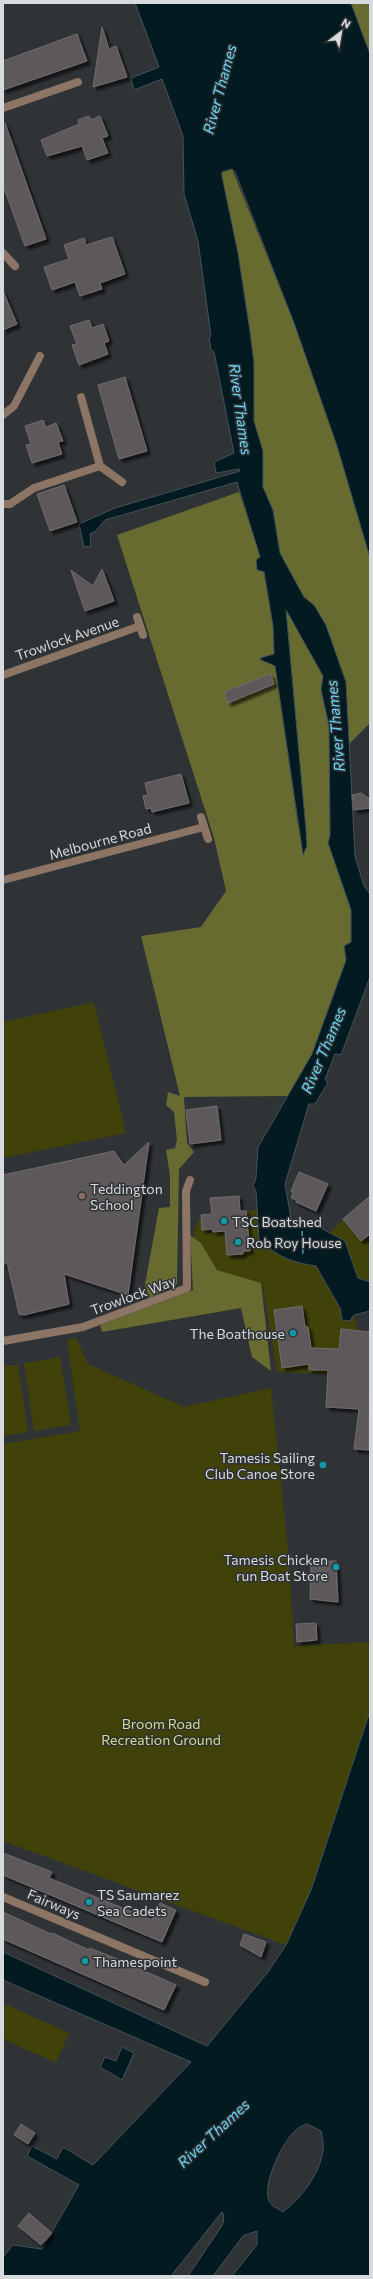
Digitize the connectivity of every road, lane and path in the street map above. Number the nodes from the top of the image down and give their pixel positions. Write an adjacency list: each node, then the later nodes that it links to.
1 (78, 82): 2 (street)
2 (3, 108)
3 (3, 253): 4 (street)
4 (15, 266)
5 (40, 356): 7 (street)
6 (81, 397): 8 (street)
7 (3, 415)
8 (100, 466): 9 (street); 10 (street)
9 (122, 482)
10 (3, 504)
11 (137, 617): 12 (street, Trowlock Avenue)
12 (140, 626): 13 (street, Trowlock Avenue); 14 (street, Trowlock Avenue)
13 (143, 635)
14 (3, 675)
15 (201, 817): 16 (street)
16 (204, 827): 17 (street); 18 (street, Melbourne Road)
17 (208, 839)
18 (3, 880)
19 (190, 1180): 20 (street, Trowlock Way)
20 (3, 1340)
21 (3, 1897): 22 (street, Fairways)
22 (205, 1982)

